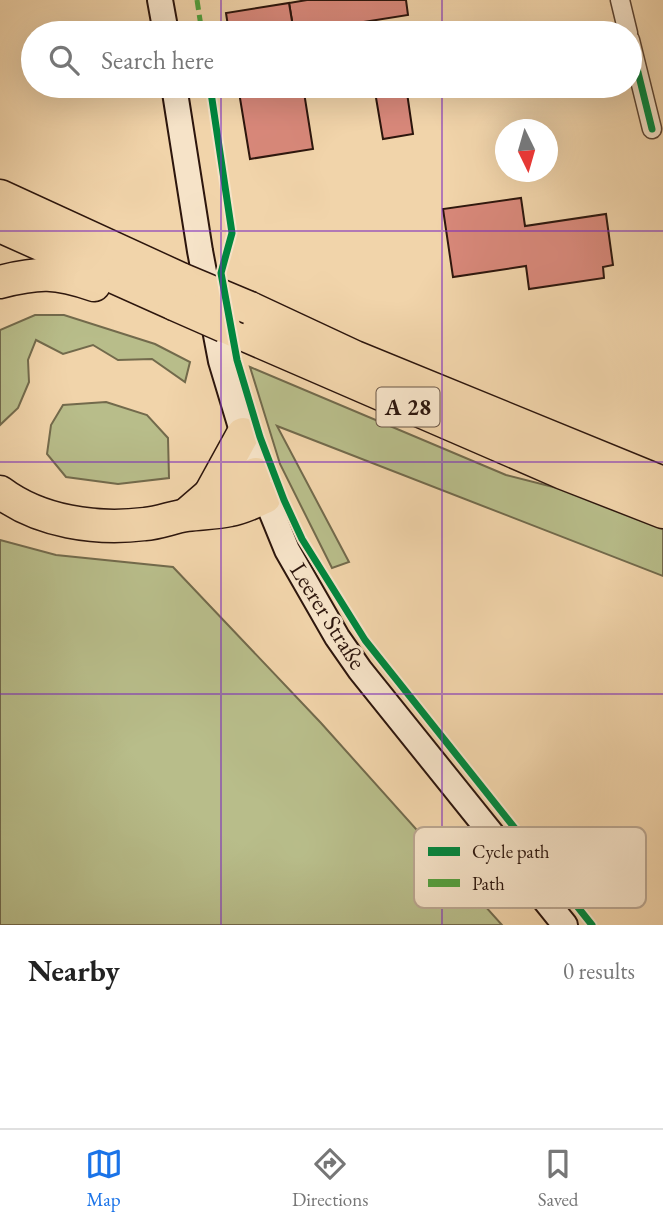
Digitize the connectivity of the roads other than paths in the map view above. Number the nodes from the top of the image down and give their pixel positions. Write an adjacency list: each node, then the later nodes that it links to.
1 (160, 0): 3 (main road)
2 (620, 0): 4 (street)
3 (164, 21)
4 (625, 21)
5 (642, 89): 7 (street)
6 (176, 98): 12 (main road, Leerer Straße)
7 (652, 129)
8 (0, 196): 11 (highway, A 28)
9 (0, 226): 11 (highway, A 28)
10 (0, 282): 11 (highway)
11 (179, 292): 13 (highway, A 28, bridge); 17 (highway, A 28, bridge)
12 (243, 435): 14 (main road, Leerer Straße); 16 (highway)
13 (663, 483)
14 (260, 486): 16 (highway); 18 (highway); 19 (main road, Leerer Straße)
15 (0, 492): 18 (highway)
16 (210, 494): 18 (highway)
17 (663, 512)
18 (185, 515)
19 (486, 827)
20 (551, 908): 21 (main road, Leerer Straße)
21 (565, 925)

